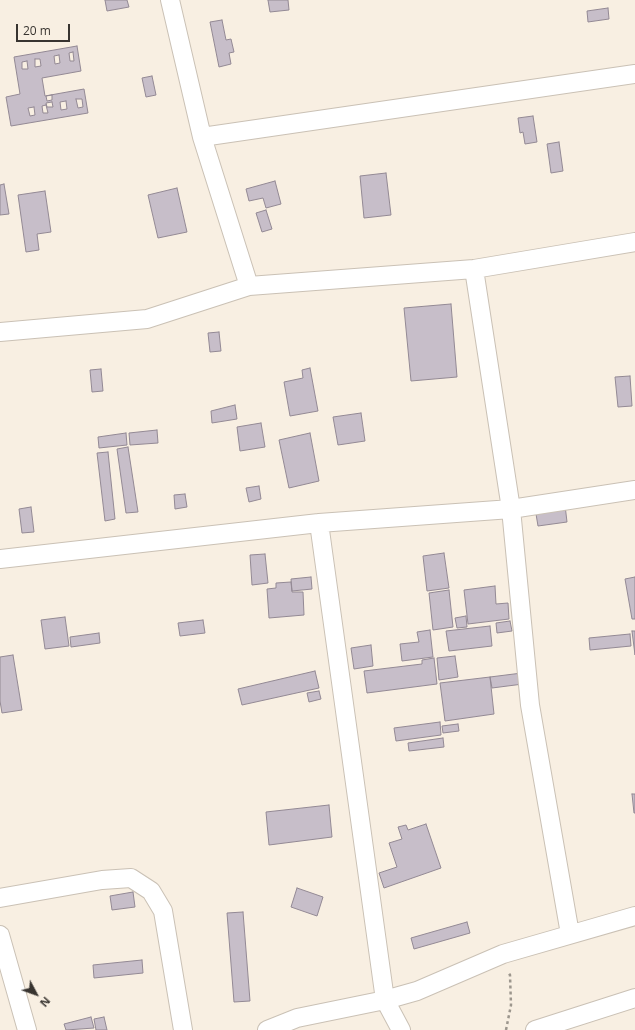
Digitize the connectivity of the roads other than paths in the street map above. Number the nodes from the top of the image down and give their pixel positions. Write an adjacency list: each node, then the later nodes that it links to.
1 (170, 0): 3 (street)
2 (635, 74): 3 (street)
3 (202, 137): 6 (street)
4 (635, 242): 5 (street)
5 (474, 269): 6 (street); 9 (street)
6 (249, 286): 7 (street)
7 (0, 332)
8 (635, 490): 9 (street)
9 (511, 510): 10 (street); 14 (street)
10 (318, 523): 11 (street); 17 (street)
11 (0, 559)
12 (0, 898): 19 (street)
13 (635, 916): 14 (street)
14 (570, 934): 17 (street)
15 (0, 935): 18 (street)
16 (635, 998): 22 (street)
17 (385, 1000): 20 (street); 21 (street)
18 (27, 1030)
19 (183, 1030)
20 (267, 1030)
21 (401, 1030)
22 (535, 1030)

